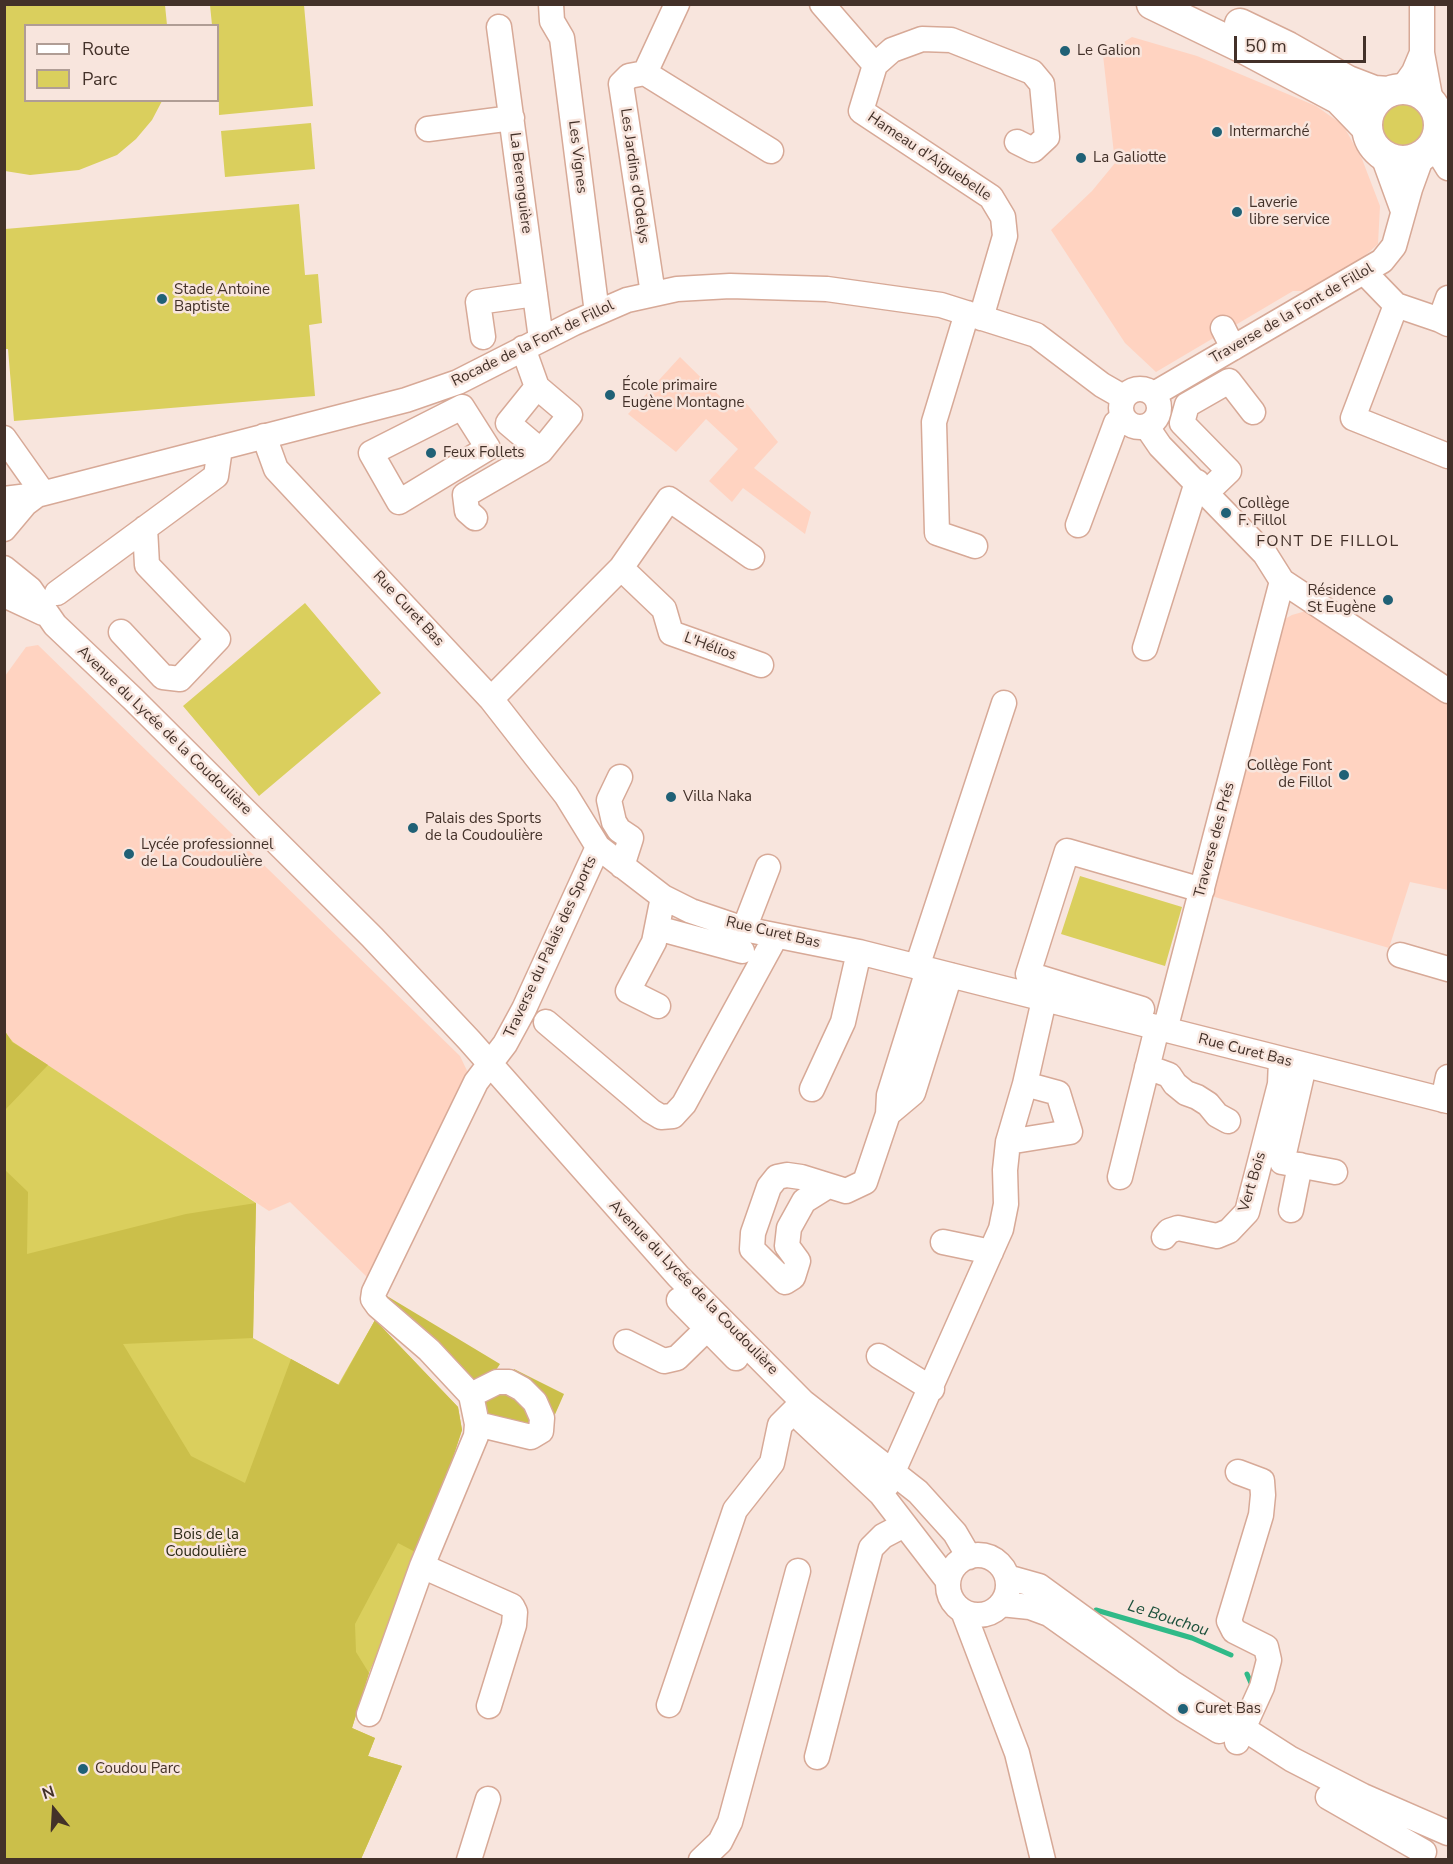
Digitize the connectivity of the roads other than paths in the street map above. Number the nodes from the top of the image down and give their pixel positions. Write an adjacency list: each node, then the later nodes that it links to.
1 (551, 4): 26 (street, Les Vignes)
2 (678, 4): 10 (street)
3 (822, 4): 9 (street)
4 (1152, 4): 14 (main road)
5 (1198, 4): 11 (main road)
6 (1422, 4): 8 (street)
7 (499, 27): 13 (street, La Berenguière)
8 (1422, 53): 11 (street); 12 (street)
9 (875, 65): 16 (street); 27 (street, Hameau d'Aiguebelle)
10 (645, 73): 17 (street); 23 (street, Les Jardins d'Odelys)
11 (1396, 90): 12 (main road); 14 (main road)
12 (1439, 113): 19 (main road)
13 (512, 118): 15 (street); 22 (street, La Berenguière)
14 (1367, 128): 18 (main road)
15 (428, 129)
16 (1017, 142)
17 (771, 151)
18 (1383, 156): 19 (main road); 20 (street)
19 (1440, 159): 20 (street, Traverse de la Font de Fillol)
20 (1403, 211): 21 (street, Traverse de la Font de Fillol)
21 (1365, 273): 25 (street); 32 (street, Traverse de la Font de Fillol)
22 (535, 294): 29 (street); 30 (street, La Berenguière)
23 (653, 294): 26 (street, Rocade de la Font de Fillol); 27 (street, Rocade de la Font de Fillol)
24 (1449, 298): 28 (street)
25 (1396, 305): 28 (street); 42 (street)
26 (597, 313): 30 (street, Rocade de la Font de Fillol)
27 (974, 315): 34 (street, Rocade de la Font de Fillol); 51 (street)
28 (1444, 322)
29 (483, 337)
30 (532, 344): 31 (street, La Berenguière); 33 (street, Rocade de la Font de Fillol)
31 (537, 387): 41 (street); 41 (street)
32 (1154, 394): 34 (street); 36 (street)
33 (406, 400): 37 (street); 38 (street, Rocade de la Font de Fillol)
34 (1123, 408): 36 (street); 48 (street)
35 (1253, 412): 44 (street)
36 (1147, 426): 44 (street)
37 (418, 429): 37 (street)
38 (264, 436): 40 (street, Rocade de la Font de Fillol); 63 (street, Rue Curet Bas)
39 (4, 438): 43 (street)
40 (220, 448): 45 (street, Rocade de la Font de Fillol); 49 (street)
41 (541, 451): 47 (street)
42 (1449, 456)
43 (18, 458): 45 (street); 46 (street)
44 (1202, 487): 55 (street); 60 (street)
45 (45, 493): 46 (street, Rocade de la Font de Fillol); 50 (street, Rocade de la Font de Fillol)
46 (7, 498)
47 (475, 518)
48 (1078, 525)
49 (145, 528): 56 (street); 59 (street)
50 (4, 529)
51 (975, 546)
52 (752, 556): 54 (street)
53 (4, 568): 58 (street, Avenue du Lycée de la Coudoulière)
54 (621, 568): 61 (street, L'Hélios); 63 (street)
55 (1282, 581): 62 (street); 69 (street, Traverse des Prés)
56 (57, 593)
57 (4, 596): 58 (street, Avenue du Lycée de la Coudoulière)
58 (46, 615): 84 (street, Avenue du Lycée de la Coudoulière)
59 (121, 632)
60 (1145, 648)
61 (761, 665)
62 (1449, 691)
63 (491, 699): 66 (street, Rue Curet Bas)
64 (1004, 703): 77 (street)
65 (620, 777): 67 (street)
66 (598, 847): 67 (street, Rue Curet Bas); 84 (street, Traverse du Palais des Sports)
67 (622, 866): 70 (street, Rue Curet Bas)
68 (768, 867): 73 (street)
69 (1202, 890): 81 (street, Traverse des Prés); 81 (street)
70 (663, 897): 71 (street); 73 (street, Rue Curet Bas)
71 (657, 928): 73 (street); 79 (street)
72 (776, 936): 73 (street, Rue Curet Bas); 74 (street, Rue Curet Bas); 80 (street)
73 (743, 940)
74 (859, 952): 77 (street, Rue Curet Bas); 86 (street)
75 (1400, 955): 76 (street)
76 (1449, 969)
77 (931, 971): 78 (street, Rue Curet Bas); 93 (street)
78 (1044, 1000): 81 (street, Rue Curet Bas); 85 (street)
79 (658, 1006)
80 (546, 1022)
81 (1157, 1023): 82 (street, Rue Curet Bas); 83 (street, Traverse des Prés)
82 (1292, 1063): 87 (street, Rue Curet Bas); 90 (street); 95 (street, Vert Bois)
83 (1147, 1067): 88 (street); 92 (street, Traverse des Prés)
84 (485, 1070): 98 (street, Avenue du Lycée de la Coudoulière); 102 (street)
85 (1025, 1084): 89 (street); 89 (street)
86 (812, 1089)
87 (1447, 1093)
88 (1228, 1121)
89 (1008, 1142): 97 (street)
90 (1300, 1165): 91 (street); 94 (street)
91 (1335, 1173)
92 (1120, 1177)
93 (828, 1186)
94 (1292, 1210)
95 (1164, 1237)
96 (943, 1242): 97 (street)
97 (991, 1252): 101 (street)
98 (713, 1324): 99 (street); 103 (street, Avenue du Lycée de la Coudoulière)
99 (626, 1342)
100 (879, 1356): 101 (street)
101 (932, 1389): 106 (street)
102 (471, 1395): 104 (street); 104 (street)
103 (798, 1407): 106 (street, Avenue du Lycée de la Coudoulière); 107 (street, Avenue du Lycée de la Coudoulière); 117 (street)
104 (477, 1424): 110 (street)
105 (1238, 1472): 120 (street)
106 (895, 1473): 107 (street); 109 (street, Avenue du Lycée de la Coudoulière)
107 (881, 1494): 108 (street, Avenue du Lycée de la Coudoulière)
108 (904, 1525): 113 (street, Avenue du Lycée de la Coudoulière); 121 (street)
109 (969, 1557): 112 (street); 113 (street)
110 (422, 1566): 118 (street); 119 (street)
111 (798, 1570): 126 (street)
112 (1006, 1577): 114 (street); 120 (street)
113 (948, 1581): 115 (street)
114 (995, 1608): 115 (street); 116 (street); 120 (street)
115 (963, 1611): 116 (street)
116 (976, 1646): 127 (street)
117 (669, 1705)
118 (489, 1706)
119 (369, 1714)
120 (1241, 1736): 123 (street); 124 (street)
121 (817, 1757)
122 (488, 1799): 125 (street)
123 (1447, 1830): 124 (street)
124 (1421, 1856)
125 (469, 1860)
126 (701, 1860)
127 (1043, 1860)

